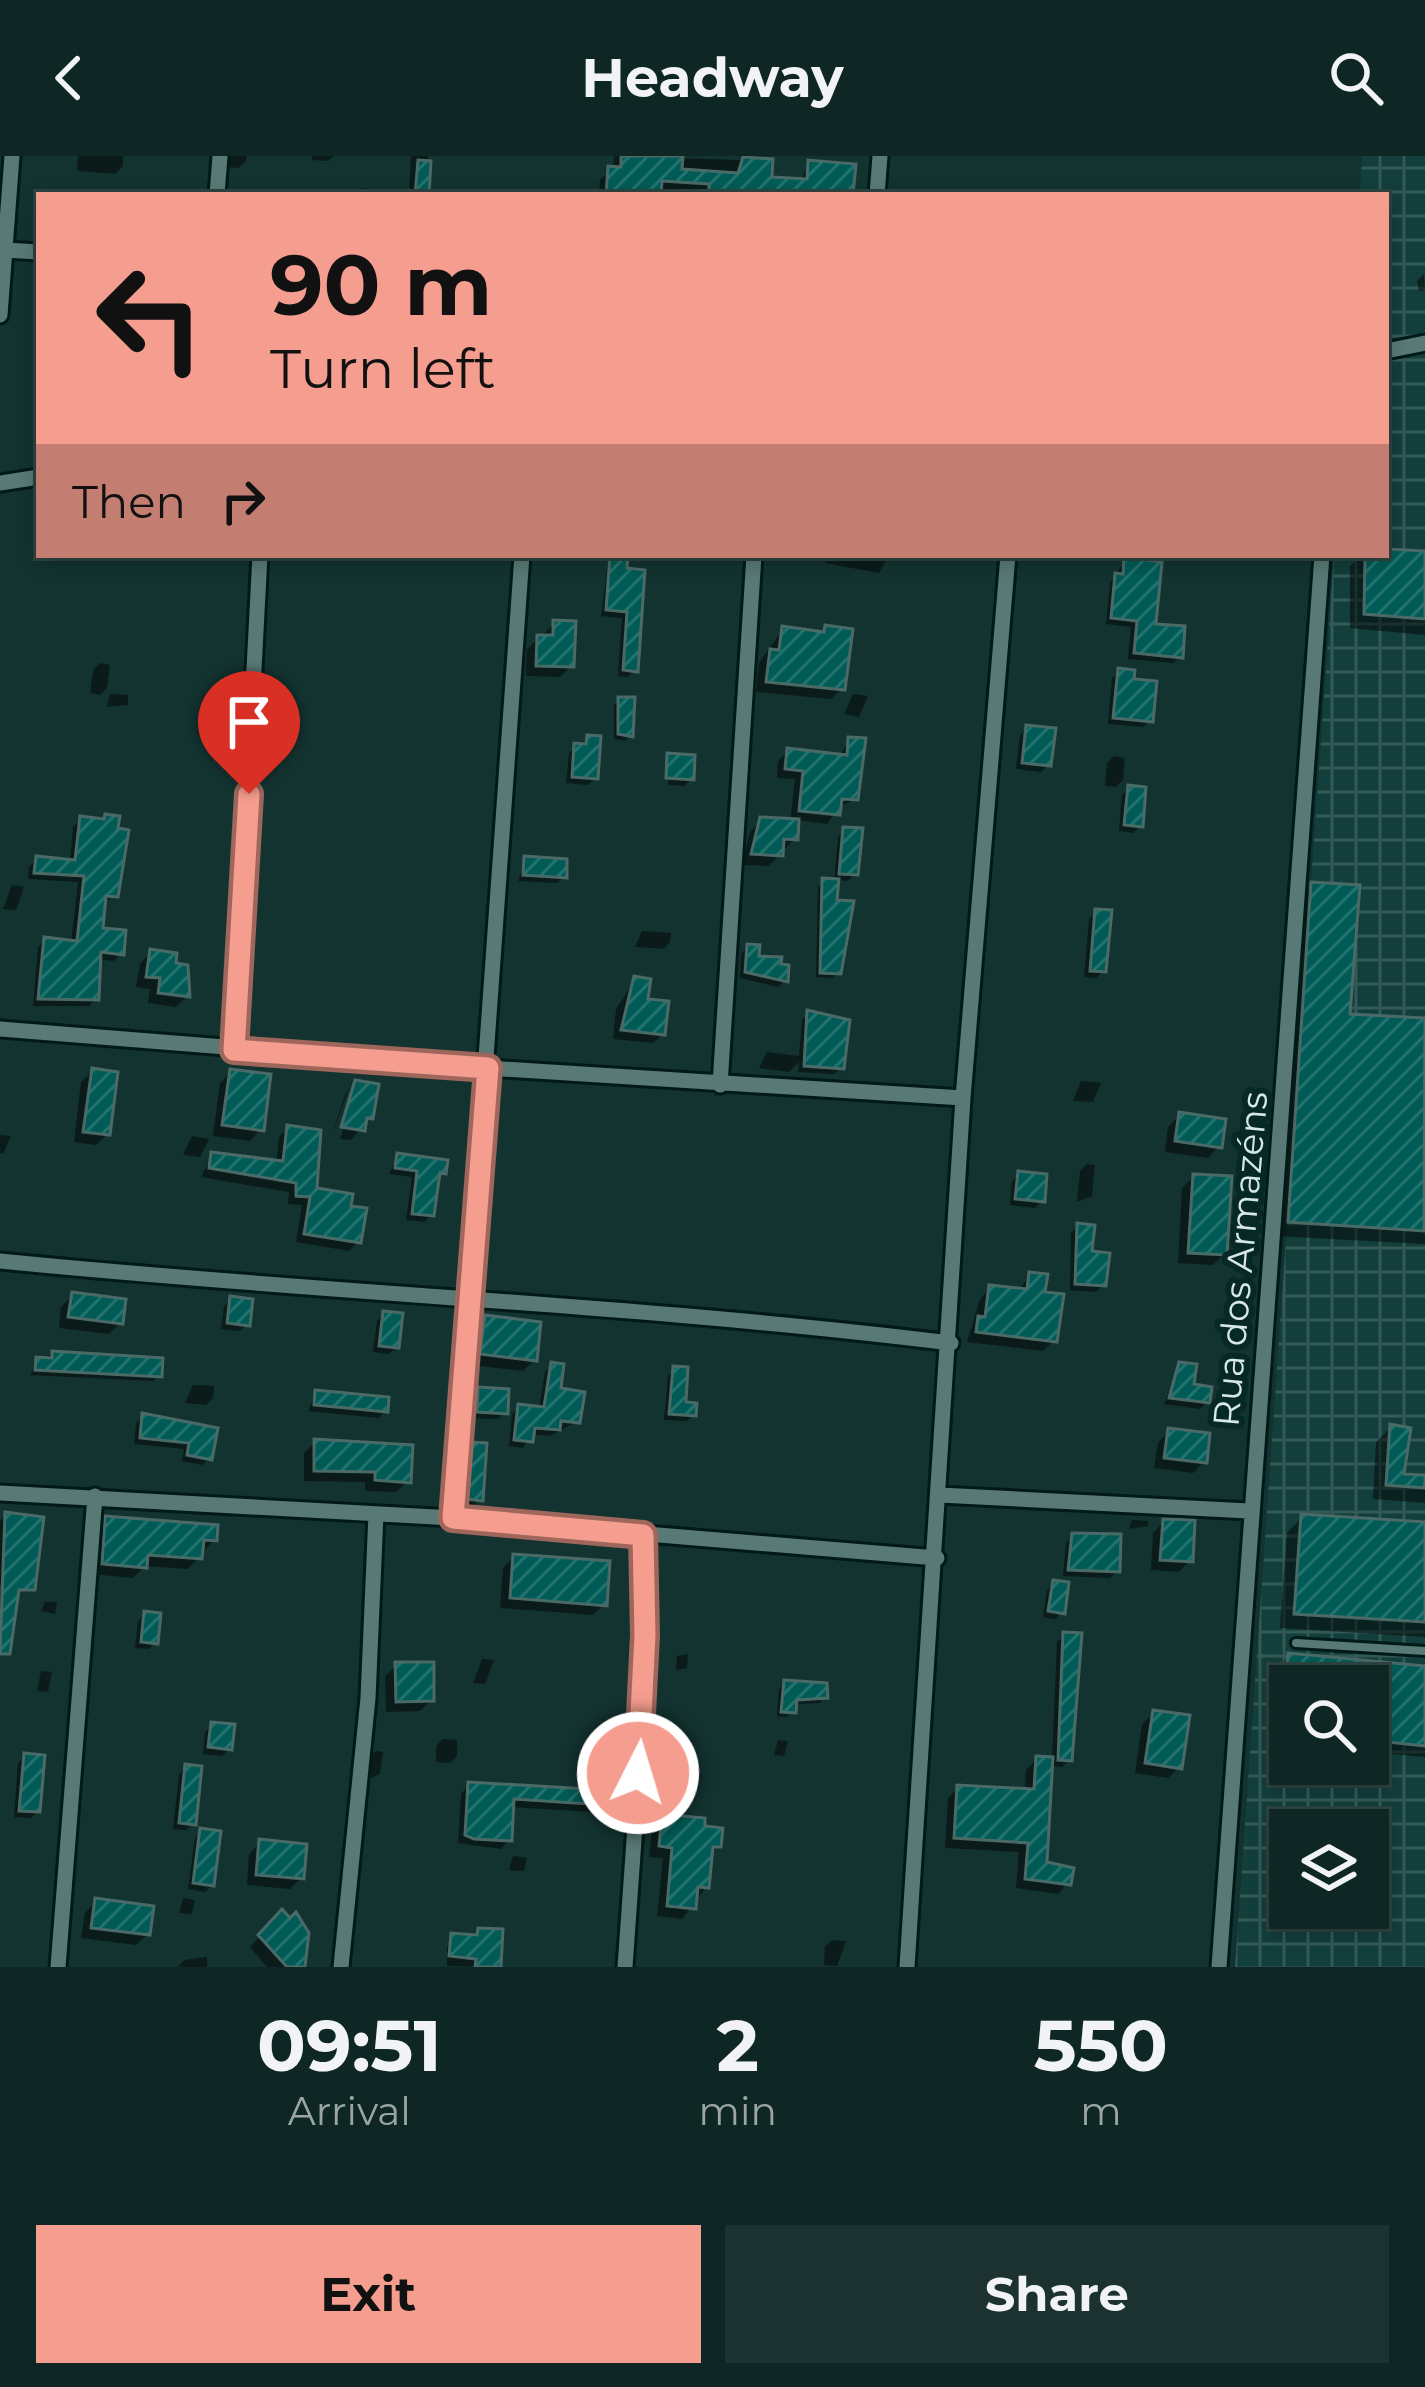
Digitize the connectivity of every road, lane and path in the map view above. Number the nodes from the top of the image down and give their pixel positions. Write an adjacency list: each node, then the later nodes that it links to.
1 (12, 156): 6 (street)
2 (220, 156): 4 (street)
3 (880, 156): 5 (street)
4 (217, 192)
5 (877, 192)
6 (4, 250): 7 (street); 8 (street)
7 (36, 252)
8 (0, 315)
9 (1425, 343): 10 (street)
10 (1389, 350)
11 (36, 477): 12 (street)
12 (0, 482)
13 (260, 558): 19 (street)
14 (521, 558): 20 (street)
15 (754, 558): 21 (street)
16 (1008, 558): 22 (street)
17 (1322, 558): 29 (street, Rua dos Armazéns)
18 (0, 1028): 19 (street)
19 (234, 1050): 20 (street)
20 (488, 1068): 21 (street); 24 (street)
21 (720, 1085): 22 (street)
22 (963, 1098): 25 (street)
23 (0, 1261): 24 (street)
24 (470, 1298): 25 (street); 31 (street)
25 (951, 1343): 27 (street)
26 (0, 1492): 28 (street)
27 (940, 1495): 29 (street); 33 (street)
28 (94, 1496): 30 (street); 36 (street)
29 (1249, 1511): 40 (street, Rua dos Armazéns)
30 (376, 1514): 31 (street); 37 (street)
31 (453, 1518): 32 (street)
32 (643, 1535): 33 (street); 38 (street)
33 (937, 1558): 39 (street)
34 (1296, 1643): 35 (lane)
35 (1425, 1651)
36 (58, 1967)
37 (340, 1967)
38 (625, 1967)
39 (908, 1967)
40 (1219, 1967)

